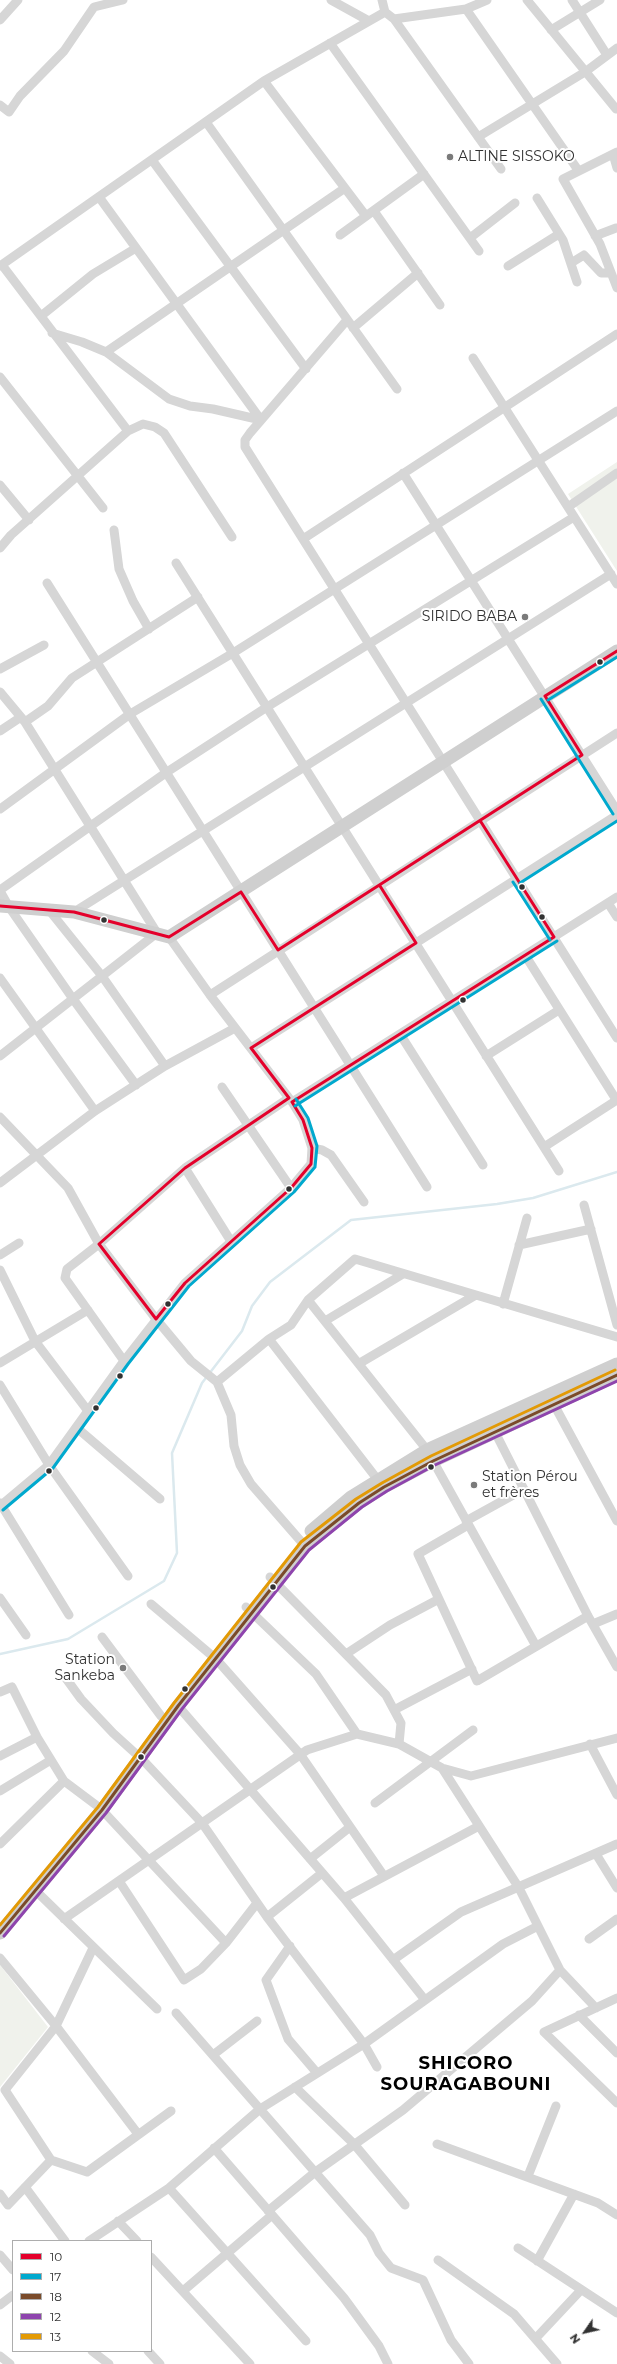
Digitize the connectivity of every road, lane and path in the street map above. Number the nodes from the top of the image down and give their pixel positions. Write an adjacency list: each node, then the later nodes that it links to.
1 (18, 0): 13 (street)
2 (123, 0): 22 (street)
3 (331, 0): 14 (street)
4 (382, 0): 10 (street)
5 (487, 0): 9 (street)
6 (527, 0): 15 (street)
7 (572, 0): 11 (street)
8 (600, 0): 11 (street)
9 (466, 8): 12 (street); 21 (street)
10 (385, 12): 12 (street); 14 (street)
11 (580, 12): 15 (street); 18 (street)
12 (394, 19): 25 (street)
13 (0, 20)
14 (369, 21): 16 (street)
15 (551, 30): 19 (street)
16 (330, 43): 20 (street); 31 (street)
17 (617, 48): 18 (street)
18 (607, 56): 19 (street)
19 (585, 72): 21 (street); 23 (street)
20 (264, 81): 24 (street); 32 (street)
21 (532, 104): 25 (street); 30 (street)
22 (0, 105)
23 (617, 108)
24 (206, 122): 27 (street); 38 (street)
25 (478, 137): 29 (street)
26 (615, 153): 28 (street); 30 (street)
27 (152, 160): 33 (street); 48 (street)
28 (617, 168)
29 (501, 170)
30 (578, 170): 41 (street)
31 (424, 174): 36 (street); 42 (street)
32 (345, 188): 36 (street); 38 (street)
33 (99, 197): 43 (street); 46 (street)
34 (537, 198): 39 (street)
35 (515, 203): 42 (street)
36 (370, 213): 40 (street); 49 (street)
37 (616, 228): 41 (street)
38 (283, 230): 48 (street); 56 (street)
39 (559, 234): 45 (street); 47 (street)
40 (340, 236)
41 (595, 236): 50 (street)
42 (470, 238): 44 (street)
43 (136, 248): 53 (street); 55 (street)
44 (479, 251)
45 (571, 263): 50 (street); 51 (street)
46 (1, 266): 55 (street)
47 (508, 266)
48 (231, 267): 53 (street); 61 (street)
49 (418, 273): 54 (street); 56 (street)
50 (611, 273): 52 (street)
51 (577, 282)
52 (617, 288)
53 (176, 304): 59 (street); 66 (street)
54 (440, 305)
55 (41, 316): 57 (street)
56 (350, 324): 61 (street); 63 (street)
57 (52, 333): 59 (street); 67 (street)
58 (617, 334): 64 (street)
59 (106, 352): 66 (street)
60 (473, 358): 64 (street)
61 (306, 369): 66 (street)
62 (0, 377): 71 (street)
63 (397, 389)
64 (504, 407): 68 (street); 69 (street)
65 (617, 411): 68 (street)
66 (261, 420): 80 (street)
67 (128, 431): 71 (street); 79 (street)
68 (538, 461): 73 (street); 77 (street)
69 (403, 473): 77 (street); 80 (street)
70 (617, 473): 73 (street)
71 (78, 476): 74 (street); 76 (street)
72 (0, 485): 76 (street)
73 (568, 507): 75 (street)
74 (103, 508)
75 (574, 517): 83 (street); 84 (street)
76 (29, 520): 81 (street)
77 (436, 525): 84 (street); 87 (street)
78 (114, 530): 89 (street)
79 (232, 537)
80 (303, 539): 87 (street)
81 (0, 548)
82 (176, 563): 88 (street)
83 (611, 574): 86 (street); 90 (street)
84 (471, 581): 90 (street); 91 (street)
85 (47, 583): 95 (street)
86 (617, 584)
87 (334, 589): 91 (street); 94 (street)
88 (198, 597): 89 (street); 94 (street)
89 (149, 628): 95 (street)
90 (509, 639): 98 (street); 99 (street)
91 (369, 644): 99 (street); 100 (street)
92 (44, 645): 96 (street)
93 (617, 651): 98 (main road)
94 (233, 653): 100 (street); 101 (street)
95 (97, 662): 101 (street); 102 (street)
96 (0, 668)
97 (0, 692): 102 (street)
98 (545, 696): 105 (street); 106 (main road)
99 (406, 703): 106 (street); 107 (street)
100 (267, 706): 107 (street); 109 (street)
101 (130, 714): 108 (street); 109 (street)
102 (23, 719): 103 (street); 108 (street)
103 (0, 731)
104 (617, 733): 105 (street)
105 (582, 755): 111 (street); 113 (street)
106 (443, 761): 113 (street); 114 (main road)
107 (305, 767): 114 (street); 116 (street)
108 (54, 768): 110 (street); 115 (street)
109 (167, 772): 115 (street); 116 (street)
110 (0, 809)
111 (617, 811)
112 (617, 815): 117 (street)
113 (481, 822): 117 (street); 119 (street)
114 (342, 825): 119 (street); 121 (main road)
115 (92, 826): 118 (street); 120 (street)
116 (203, 831): 118 (street); 121 (street)
117 (517, 879): 129 (street); 130 (street)
118 (124, 881): 126 (street); 128 (street)
119 (380, 886): 130 (street); 131 (street)
120 (0, 890): 124 (street)
121 (241, 892): 128 (main road); 131 (street)
122 (617, 897): 123 (street)
123 (608, 903): 127 (street); 129 (street)
124 (4, 906): 125 (main road); 136 (street)
125 (49, 910): 126 (main road); 133 (street)
126 (74, 912): 128 (main road)
127 (617, 917)
128 (163, 935): 133 (street); 135 (street)
129 (554, 937): 132 (street); 143 (street)
130 (416, 943): 137 (street); 138 (street)
131 (278, 950): 135 (street); 138 (street)
132 (525, 955): 137 (street); 139 (street)
133 (102, 976): 136 (street); 148 (street)
134 (0, 978): 140 (street)
135 (210, 995): 141 (street)
136 (73, 999): 140 (street); 149 (street)
137 (452, 1001): 142 (street); 146 (street)
138 (314, 1007): 144 (street); 147 (street)
139 (559, 1010): 146 (street); 152 (street)
140 (36, 1028): 145 (street); 153 (street)
141 (235, 1028): 144 (street); 148 (street)
142 (400, 1034): 147 (street); 159 (street)
143 (617, 1038)
144 (251, 1048): 151 (street)
145 (0, 1056)
146 (486, 1056): 156 (street)
147 (351, 1065): 151 (street); 163 (street)
148 (165, 1066): 149 (street)
149 (136, 1084): 153 (street)
150 (222, 1087): 155 (street)
151 (291, 1100): 155 (street); 157 (street)
152 (617, 1100): 156 (street)
153 (95, 1111): 158 (street)
154 (0, 1117): 158 (street)
155 (248, 1126): 160 (street); 164 (street)
156 (544, 1147): 161 (street)
157 (312, 1148): 164 (street); 165 (street)
158 (36, 1154): 162 (street); 171 (street)
159 (483, 1165)
160 (185, 1168): 170 (street); 171 (street)
161 (560, 1171)
162 (2, 1179)
163 (427, 1187)
164 (291, 1188): 170 (street)
165 (364, 1202)
166 (584, 1205): 168 (street)
167 (526, 1218): 172 (street)
168 (590, 1229): 172 (street); 182 (street)
169 (19, 1243): 173 (street)
170 (232, 1243): 180 (street)
171 (99, 1244): 179 (street); 180 (street)
172 (519, 1245): 178 (street)
173 (0, 1256)
174 (0, 1270): 185 (street)
175 (403, 1274): 176 (street); 177 (street); 181 (street)
176 (474, 1296): 178 (street); 188 (street)
177 (308, 1300): 181 (street); 184 (street)
178 (503, 1304): 183 (street)
179 (88, 1310): 185 (street); 186 (street)
180 (156, 1319): 186 (street); 190 (street)
181 (325, 1322): 188 (street)
182 (617, 1325)
183 (617, 1337)
184 (269, 1339): 190 (street); 198 (street)
185 (35, 1341): 187 (street); 193 (street)
186 (124, 1361): 193 (street)
187 (0, 1363)
188 (360, 1363): 196 (street)
189 (614, 1374): 192 (main road)
190 (217, 1382): 204 (street)
191 (0, 1386): 197 (street)
192 (552, 1400): 195 (main road); 196 (main road); 202 (street)
193 (88, 1411): 194 (street)
194 (77, 1428): 197 (street); 200 (street)
195 (494, 1432): 196 (main road); 199 (street)
196 (430, 1456): 198 (main road); 203 (street)
197 (49, 1465): 201 (street); 205 (street)
198 (381, 1483): 204 (main road)
199 (524, 1489): 203 (street); 213 (street)
200 (160, 1499)
201 (1, 1504): 211 (street)
202 (617, 1521)
203 (467, 1523): 208 (street); 216 (street)
204 (303, 1543): 206 (main road)
205 (128, 1576)
206 (273, 1580): 210 (main road); 217 (street)
207 (0, 1598): 214 (street)
208 (439, 1598): 217 (street); 220 (street)
209 (151, 1604): 218 (street)
210 (249, 1610): 218 (main road); 227 (street)
211 (69, 1614)
212 (617, 1614): 213 (street)
213 (591, 1620): 216 (street); 219 (street)
214 (26, 1635)
215 (102, 1637): 225 (street)
216 (536, 1646): 220 (street)
217 (346, 1654): 224 (street)
218 (212, 1656): 223 (main road); 225 (main road); 232 (street)
219 (617, 1667)
220 (472, 1669): 224 (street)
221 (65, 1677): 233 (street)
222 (0, 1692): 228 (street)
223 (178, 1706): 233 (main road); 239 (street)
224 (394, 1710): 230 (street)
225 (161, 1716): 233 (main road)
226 (474, 1730): 236 (street)
227 (357, 1734): 230 (street); 232 (street)
228 (37, 1738): 234 (street); 235 (street)
229 (617, 1738): 231 (street)
230 (399, 1744): 236 (street)
231 (590, 1744): 237 (street); 241 (street)
232 (300, 1754): 239 (street); 246 (street)
233 (138, 1755): 243 (main road); 244 (street)
234 (0, 1756)
235 (51, 1760): 238 (street); 240 (street)
236 (430, 1762): 237 (street); 242 (street)
237 (442, 1768): 245 (street)
238 (64, 1781): 243 (street); 247 (street)
239 (250, 1790): 244 (street); 251 (street)
240 (0, 1792)
241 (617, 1795)
242 (375, 1803)
243 (99, 1807): 250 (street); 257 (main road); 263 (main road)
244 (202, 1823): 250 (street); 259 (street)
245 (479, 1826): 253 (street); 255 (street)
246 (350, 1827): 251 (street); 253 (street)
247 (0, 1844)
248 (617, 1844): 249 (street)
249 (596, 1854): 255 (street); 256 (street)
250 (150, 1859): 254 (street); 267 (street)
251 (310, 1859): 252 (street)
252 (322, 1873): 258 (street); 260 (street)
253 (384, 1876): 258 (street)
254 (119, 1881): 261 (street); 267 (street)
255 (519, 1888): 264 (street); 271 (street)
256 (617, 1888)
257 (36, 1891): 261 (street); 265 (main road)
258 (344, 1898): 271 (street)
259 (257, 1903): 260 (street); 267 (street)
260 (267, 1916): 268 (street)
261 (64, 1919): 269 (street)
262 (617, 1919): 266 (street)
263 (0, 1920)
264 (538, 1926): 272 (street); 274 (street)
265 (0, 1933)
266 (589, 1939)
267 (226, 1942)
268 (290, 1946): 281 (street); 285 (street)
269 (93, 1948): 276 (street); 280 (street)
270 (0, 1958): 280 (street)
271 (393, 1960): 274 (street)
272 (560, 1970): 275 (street); 292 (street)
273 (617, 1998): 275 (street)
274 (425, 2000): 281 (street)
275 (596, 2008): 278 (street)
276 (156, 2009)
277 (176, 2013): 283 (street)
278 (579, 2016): 282 (street); 287 (street)
279 (257, 2020): 283 (street)
280 (56, 2026): 291 (street); 295 (street)
281 (364, 2044): 284 (street); 285 (street)
282 (617, 2053)
283 (213, 2055): 289 (street)
284 (377, 2067)
285 (317, 2073): 286 (street)
286 (295, 2087): 289 (street); 292 (street)
287 (617, 2103)
288 (556, 2106): 297 (street)
289 (260, 2109): 294 (street); 296 (street)
290 (171, 2111): 291 (street)
291 (138, 2134): 295 (street)
292 (354, 2144): 296 (street); 302 (street)
293 (437, 2144): 297 (street)
294 (214, 2148): 299 (street); 303 (street)
295 (50, 2160): 298 (street)
296 (314, 2173): 303 (street); 332 (street)
297 (528, 2176): 300 (street)
298 (25, 2187): 301 (street); 306 (street)
299 (169, 2188): 305 (street); 310 (street)
300 (574, 2194): 304 (street); 314 (street)
301 (2, 2200)
302 (405, 2205)
303 (270, 2213): 310 (street); 331 (street)
304 (617, 2214)
305 (118, 2221): 307 (street); 308 (street)
306 (64, 2240)
307 (90, 2240)
308 (136, 2240)
309 (518, 2248): 314 (street)
310 (228, 2253): 317 (street); 322 (street)
311 (0, 2255): 315 (street)
312 (152, 2258): 317 (street)
313 (438, 2260): 321 (street)
314 (537, 2261): 316 (street)
315 (12, 2269)
316 (581, 2290): 320 (street); 321 (street)
317 (183, 2292): 330 (street)
318 (12, 2297): 319 (street)
319 (0, 2305)
320 (616, 2309)
321 (536, 2338): 326 (street)
322 (306, 2341)
323 (93, 2352): 328 (street)
324 (149, 2352): 329 (street)
325 (0, 2356): 327 (street)
326 (556, 2363)
327 (10, 2364)
328 (109, 2364)
329 (160, 2364)
330 (250, 2364)
331 (388, 2364)
332 (468, 2364)

